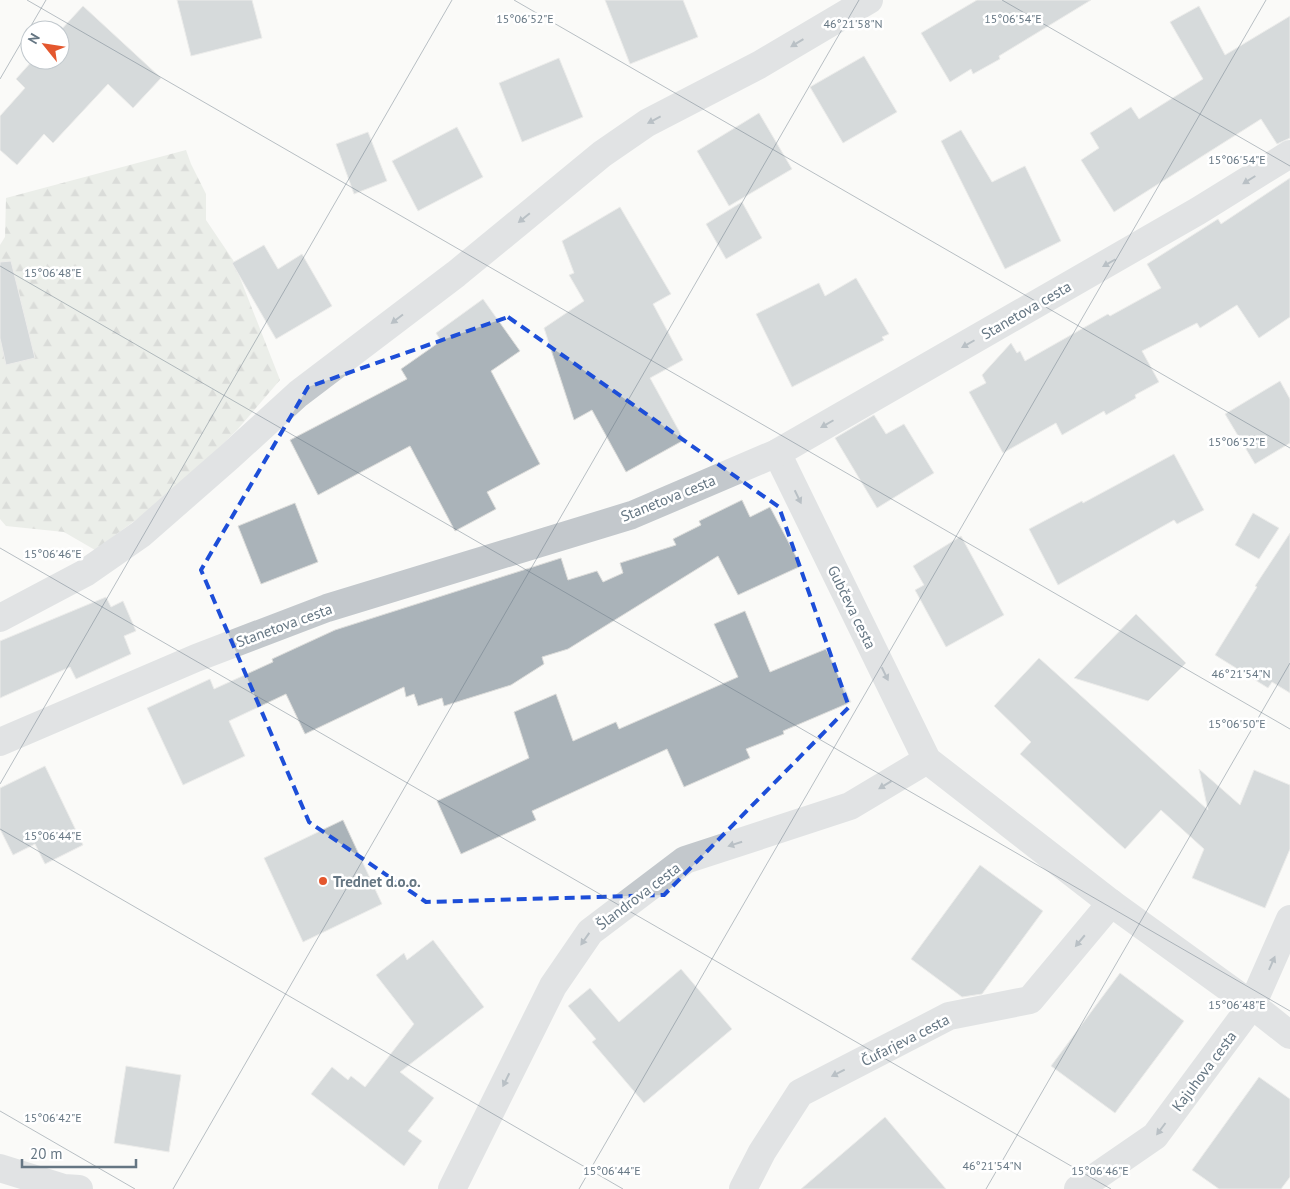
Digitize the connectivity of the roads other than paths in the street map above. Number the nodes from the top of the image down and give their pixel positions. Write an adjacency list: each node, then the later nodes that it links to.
1 (869, 0): 4 (street, one-way to 4)
2 (1290, 154): 3 (street, Stanetova cesta, one-way to 3)
3 (777, 453): 5 (street, Stanetova cesta); 6 (street, Gubčeva cesta, one-way to 6)
4 (0, 618)
5 (0, 742)
6 (927, 760): 7 (street); 13 (street, Šlandrova cesta, one-way to 13)
7 (1111, 903): 9 (street); 14 (street, Čufarjeva cesta, one-way to 14)
8 (1290, 919): 9 (street, Kajuhova cesta, one-way to 8)
9 (1252, 1005): 10 (street); 15 (street, Kajuhova cesta, one-way to 15)
10 (1290, 1035)
11 (0, 1168): 12 (street)
12 (72, 1188)
13 (452, 1189)
14 (743, 1189)
15 (1078, 1189)

